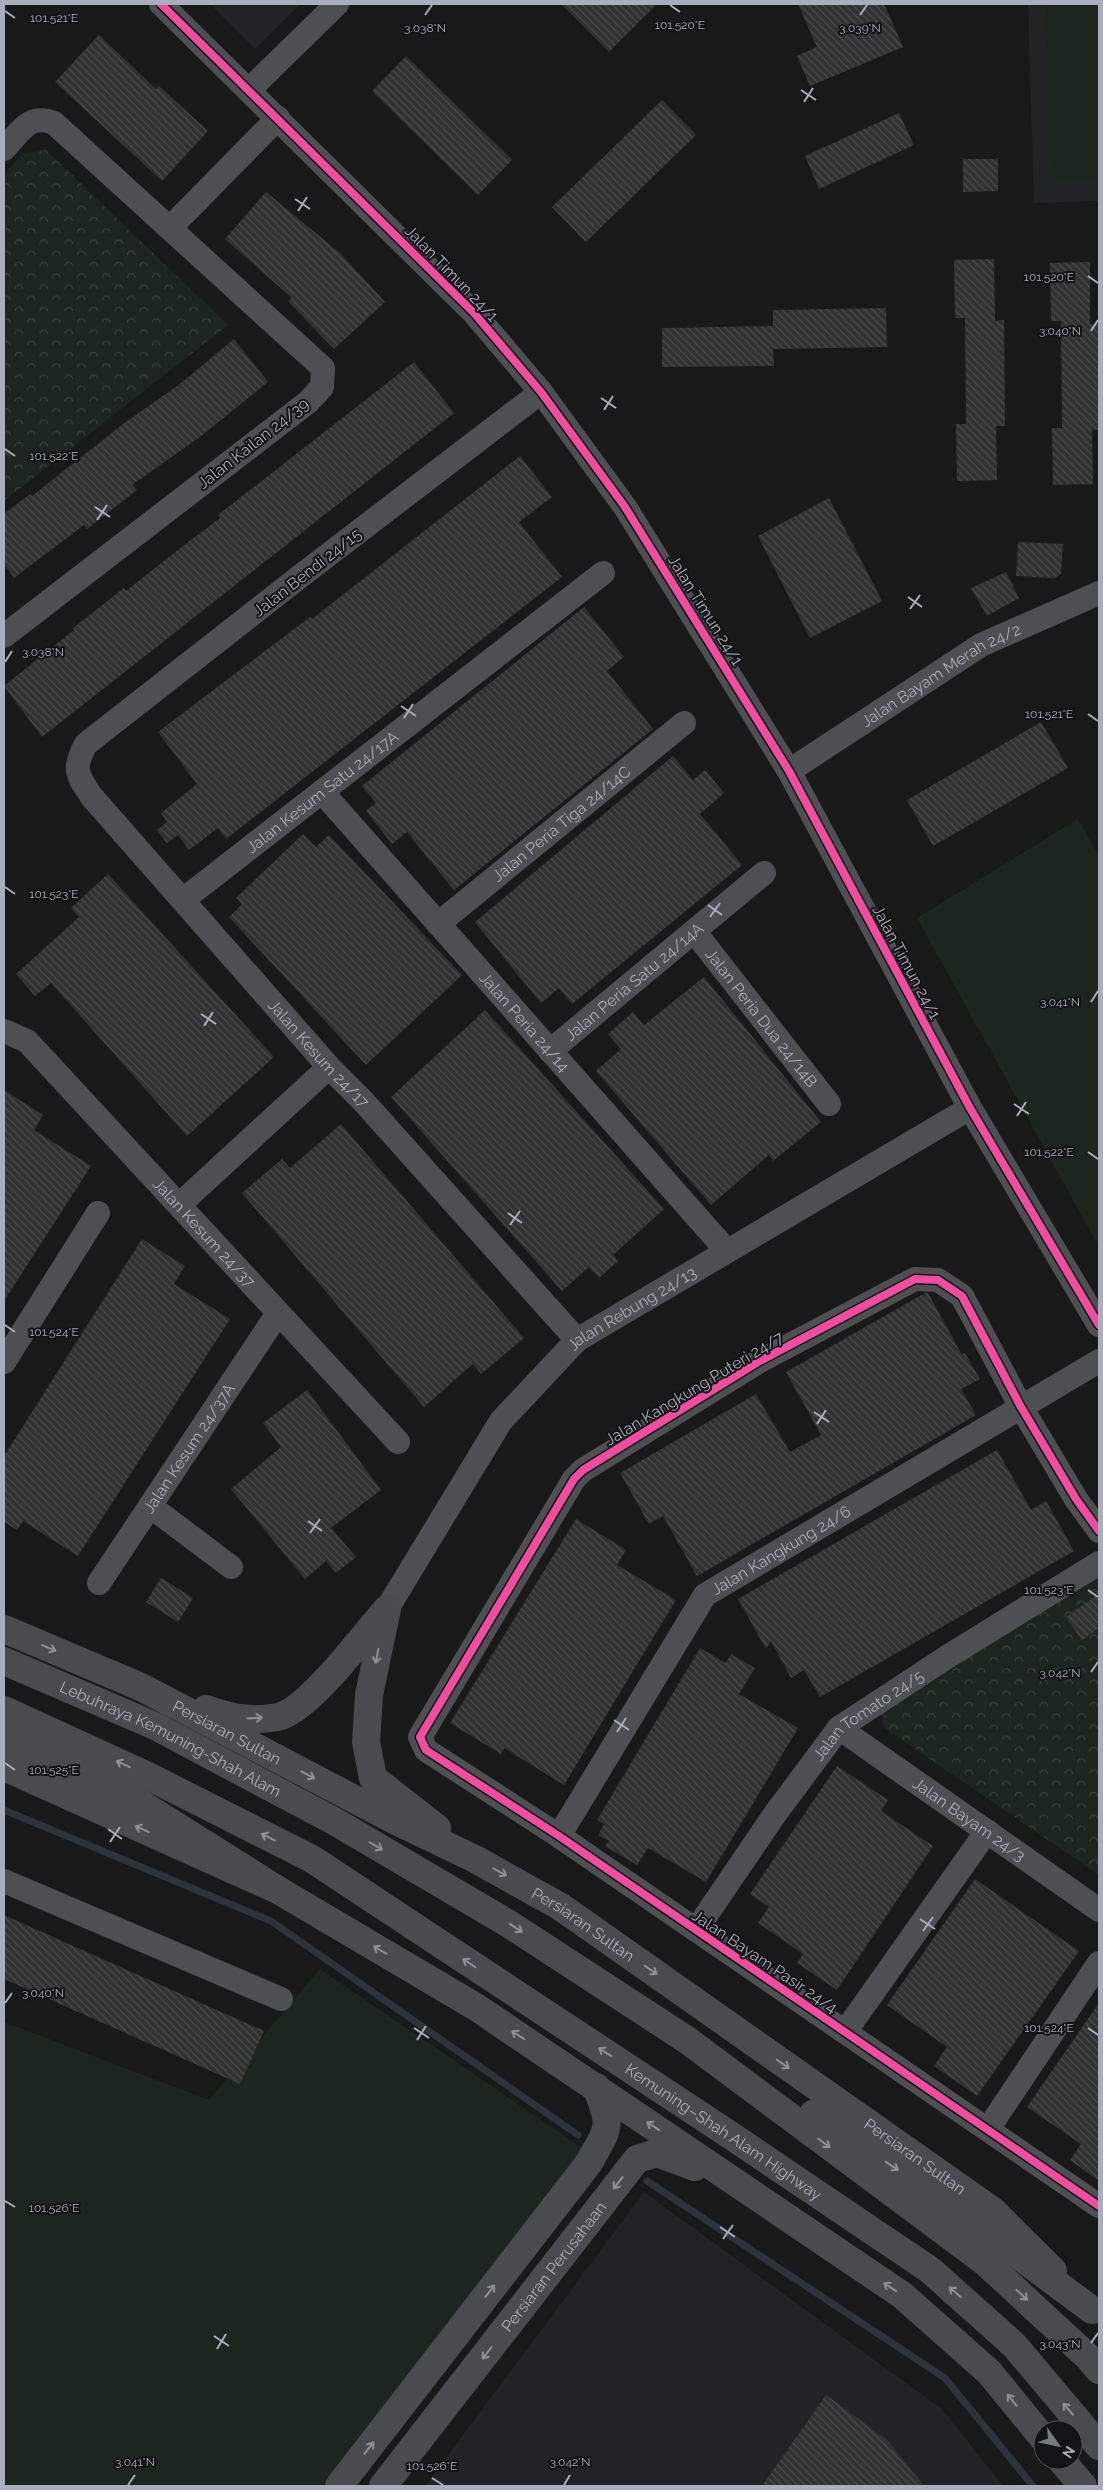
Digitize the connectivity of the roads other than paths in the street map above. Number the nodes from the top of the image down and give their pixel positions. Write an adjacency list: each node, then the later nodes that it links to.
1 (161, 4): 3 (street, Jalan Timun 24/1)
2 (336, 4): 3 (street)
3 (249, 90): 4 (street, Jalan Timun 24/1)
4 (278, 118): 6 (street); 7 (street, Jalan Timun 24/1)
5 (4, 149): 6 (street, Jalan Kailan 24/39)
6 (170, 228): 10 (street, Jalan Kailan 24/39)
7 (542, 392): 12 (street, Jalan Bendi 24/15); 13 (street, Jalan Timun 24/1)
8 (603, 573): 14 (street, Jalan Kesum Satu 24/17A)
9 (1099, 593): 13 (street, Jalan Bayam Merah 24/2)
10 (4, 636)
11 (684, 722): 17 (street, Jalan Peria Tiga 24/14C)
12 (78, 758): 16 (street, Jalan Kesum 24/17)
13 (789, 770): 23 (street, Jalan Timun 24/1)
14 (323, 793): 16 (street, Jalan Kesum Satu 24/17A); 17 (street, Jalan Peria 24/14)
15 (764, 873): 18 (street, Jalan Peria Satu 24/14A)
16 (184, 899): 21 (street, Jalan Kesum 24/17)
17 (438, 924): 20 (street, Jalan Peria 24/14)
18 (694, 931): 20 (street, Jalan Peria Satu 24/14A); 22 (street, Jalan Peria Dua 24/14B)
19 (5, 1031): 24 (street, Jalan Kesum 24/37)
20 (550, 1051): 26 (street, Jalan Peria 24/14)
21 (329, 1067): 24 (street); 29 (street, Jalan Kesum 24/17)
22 (829, 1104)
23 (970, 1108): 26 (street, Jalan Rebung 24/13); 28 (street, Jalan Timun 24/1)
24 (179, 1205): 27 (street, Jalan Kesum 24/37)
25 (98, 1213): 31 (street)
26 (727, 1252): 29 (street, Jalan Rebung 24/13)
27 (278, 1313): 33 (street, Jalan Kesum 24/37); 34 (street, Jalan Kesum 24/37A)
28 (1099, 1325)
29 (577, 1340): 39 (street, Jalan Rebung 24/13)
30 (1099, 1361): 32 (street, Jalan Kangkung 24/6)
31 (4, 1362)
32 (1021, 1407): 35 (street, Jalan Kangkung Puteri 24/7); 45 (street, Jalan Kangkung Puteri 24/7); 49 (street, Jalan Kangkung 24/6)
33 (398, 1442)
34 (150, 1506): 37 (street); 38 (street, Jalan Kesum 24/37A)
35 (1099, 1531)
36 (1099, 1563): 44 (street, Jalan Tomato 24/5)
37 (231, 1567)
38 (98, 1583)
39 (386, 1608): 42 (main road, one-way to 39); 50 (main road, one-way to 50)
40 (4, 1629): 42 (main road, Persiaran Sultan, one-way to 42)
41 (4, 1661): 58 (main road, Lebuhraya Kemuning-Shah Alam, one-way to 58)
42 (141, 1687): 50 (main road, Persiaran Sultan, one-way to 50)
43 (4, 1710): 66 (main road, Kemuning–Shah Alam Highway, one-way to 43)
44 (839, 1728): 48 (street, Jalan Bayam 24/3); 54 (street, Jalan Tomato 24/5)
45 (420, 1737): 49 (street, Jalan Bayam Pasir 24/4)
46 (5, 1738): 52 (main road)
47 (4, 1767): 52 (main road, one-way to 47)
48 (987, 1831): 53 (street, Jalan Bayam 24/3); 57 (street)
49 (559, 1836): 54 (street, Jalan Bayam Pasir 24/4)
50 (476, 1858): 63 (main road, Persiaran Sultan, one-way to 63)
51 (4, 1881): 56 (street)
52 (278, 1890): 59 (main road, one-way to 52)
53 (1099, 1910)
54 (696, 1930): 57 (street, Jalan Bayam Pasir 24/4)
55 (1099, 1963): 60 (street)
56 (281, 1999)
57 (845, 2032): 60 (street, Jalan Bayam Pasir 24/4)
58 (687, 2040): 63 (main road, one-way to 63); 64 (main road, one-way to 64)
59 (596, 2087): 61 (main road, one-way to 59); 68 (main road, one-way to 59)
60 (988, 2130): 62 (street, Jalan Bayam Pasir 24/4)
61 (766, 2202): 65 (main road, one-way to 61); 69 (main road, Persiaran Perusahaan, one-way to 69)
62 (1099, 2206)
63 (1096, 2314)
64 (1099, 2370)
65 (1033, 2426)
66 (1099, 2446)
67 (1069, 2470): 70 (main road)
68 (349, 2483)
69 (383, 2486)
70 (1083, 2486)

